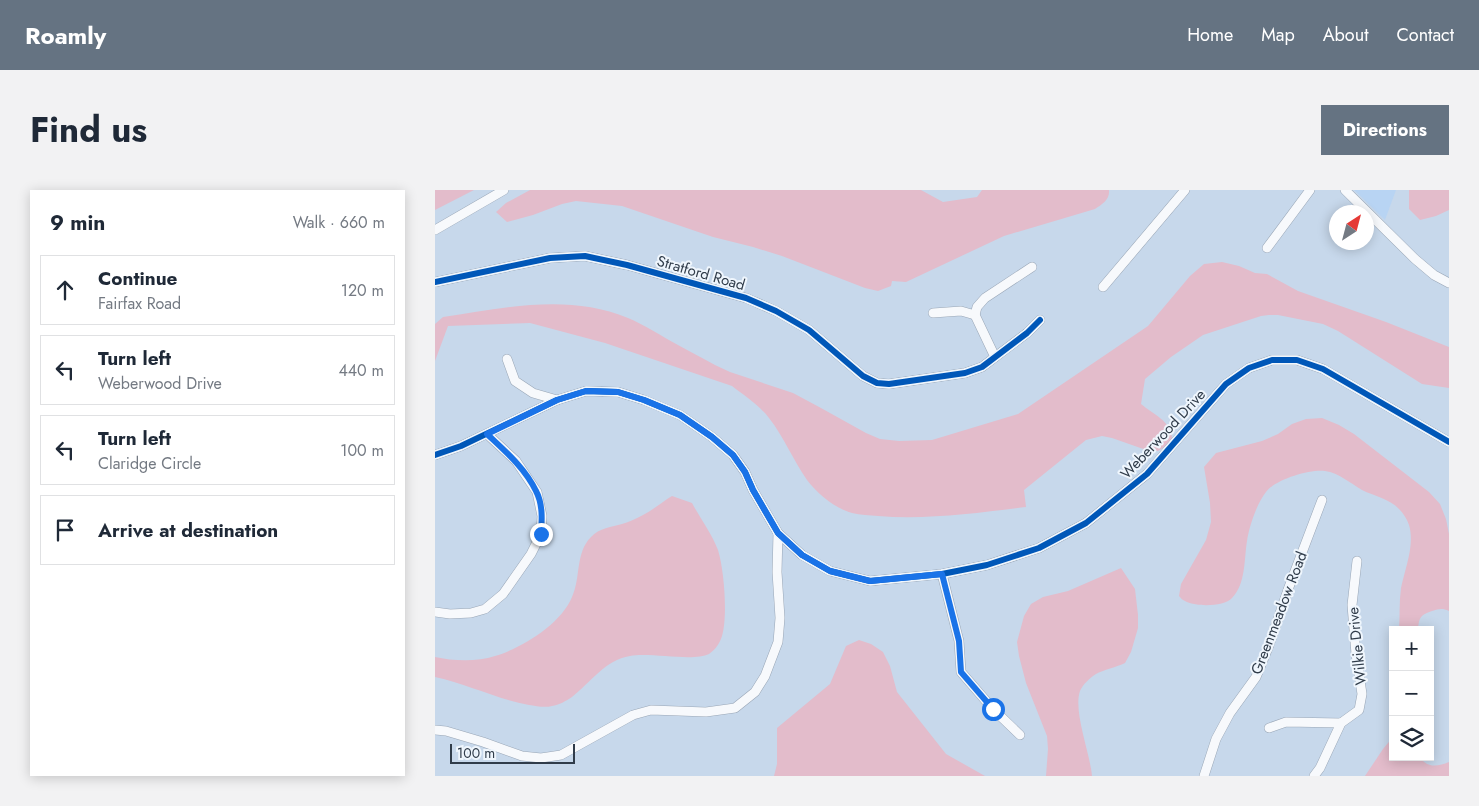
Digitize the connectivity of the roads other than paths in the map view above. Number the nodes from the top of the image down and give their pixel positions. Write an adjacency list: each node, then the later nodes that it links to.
1 (505, 190): 5 (street)
2 (1185, 190): 10 (street)
3 (1310, 190): 6 (street)
4 (1345, 190): 9 (street)
5 (435, 230)
6 (1267, 248)
7 (1032, 267): 12 (street)
8 (435, 282): 14 (street, Stratford Road)
9 (1449, 283)
10 (1103, 287)
11 (933, 313): 12 (street)
12 (975, 314): 14 (street)
13 (1040, 320): 14 (street, Stratford Road)
14 (995, 357)
15 (507, 359): 16 (street)
16 (557, 400): 17 (street, Weberwood Drive); 21 (street, Weberwood Drive)
17 (487, 434): 19 (street, Weberwood Drive); 24 (street)
18 (1449, 442): 23 (street, Weberwood Drive)
19 (435, 455)
20 (1322, 500): 29 (street, Greenmeadow Road)
21 (778, 533): 23 (street, Weberwood Drive); 27 (street)
22 (1357, 561): 25 (street, Wilkie Drive)
23 (942, 574): 28 (street)
24 (435, 612)
25 (1341, 723): 26 (street); 30 (street, Wilkie Drive)
26 (1269, 728)
27 (435, 730)
28 (1020, 735)
29 (1204, 776)
30 (1314, 776)

